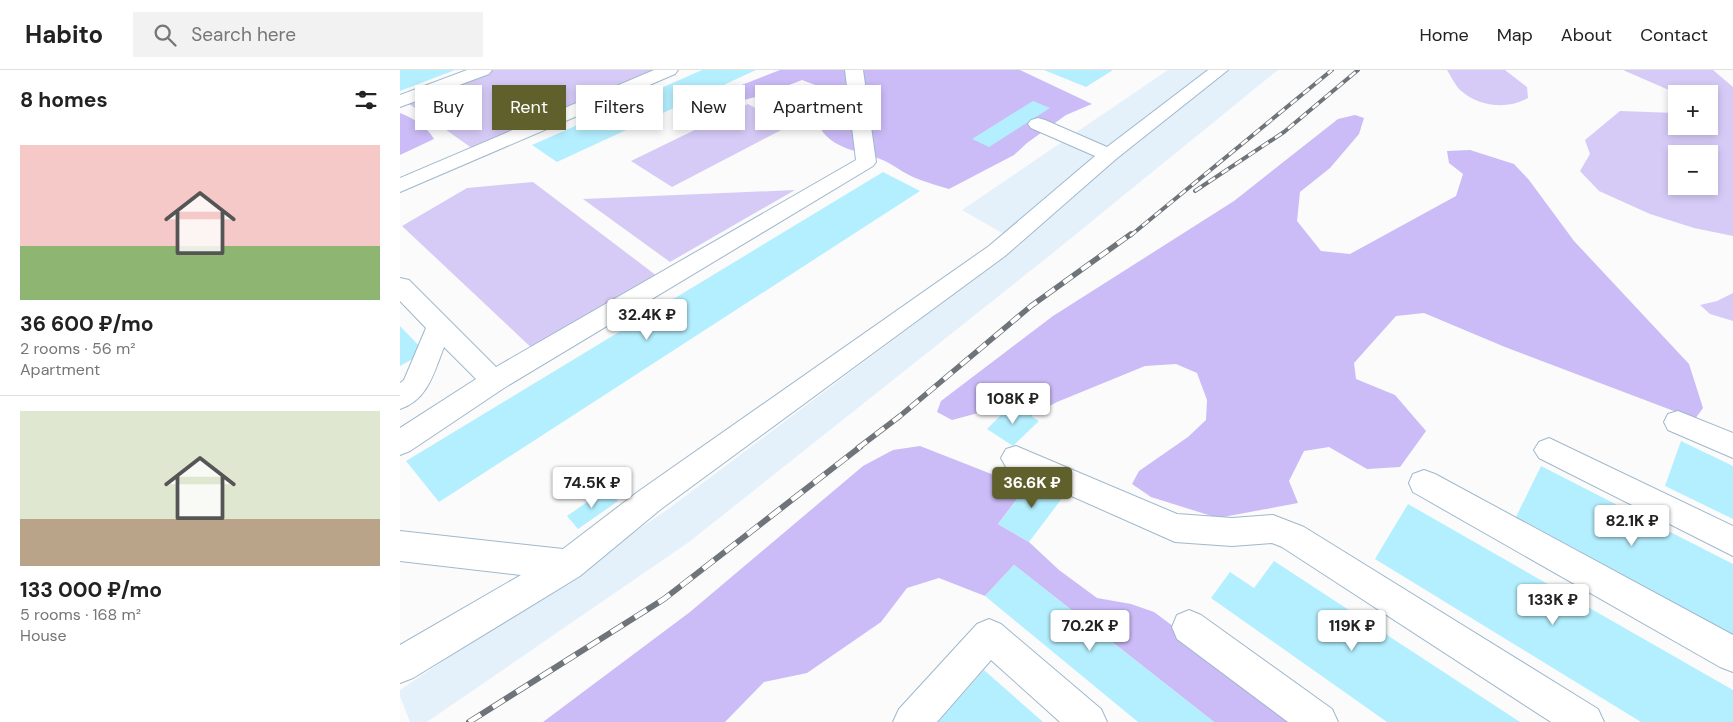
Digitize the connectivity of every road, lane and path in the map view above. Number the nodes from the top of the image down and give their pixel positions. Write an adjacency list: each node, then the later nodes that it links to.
1 (483, 70): 5 (lane)
2 (669, 70): 8 (lane)
3 (854, 70): 11 (lane)
4 (1219, 70): 7 (lane)
5 (400, 102)
6 (1038, 124): 7 (lane)
7 (1109, 154): 21 (lane)
8 (400, 186)
9 (400, 286): 10 (lane)
10 (440, 326): 11 (lane); 12 (lane)
11 (494, 381): 14 (lane)
12 (400, 398)
13 (1678, 422): 15 (lane)
14 (400, 443)
15 (1733, 446)
16 (1549, 450): 19 (lane)
17 (1016, 458): 28 (lane)
18 (1424, 483): 23 (lane)
19 (1733, 542)
20 (400, 546): 21 (lane)
21 (568, 565): 24 (lane)
22 (1189, 627): 27 (lane)
23 (1733, 654)
24 (400, 665)
25 (912, 722): 26 (lane)
26 (1088, 722)
27 (1319, 722)
28 (1585, 722)

